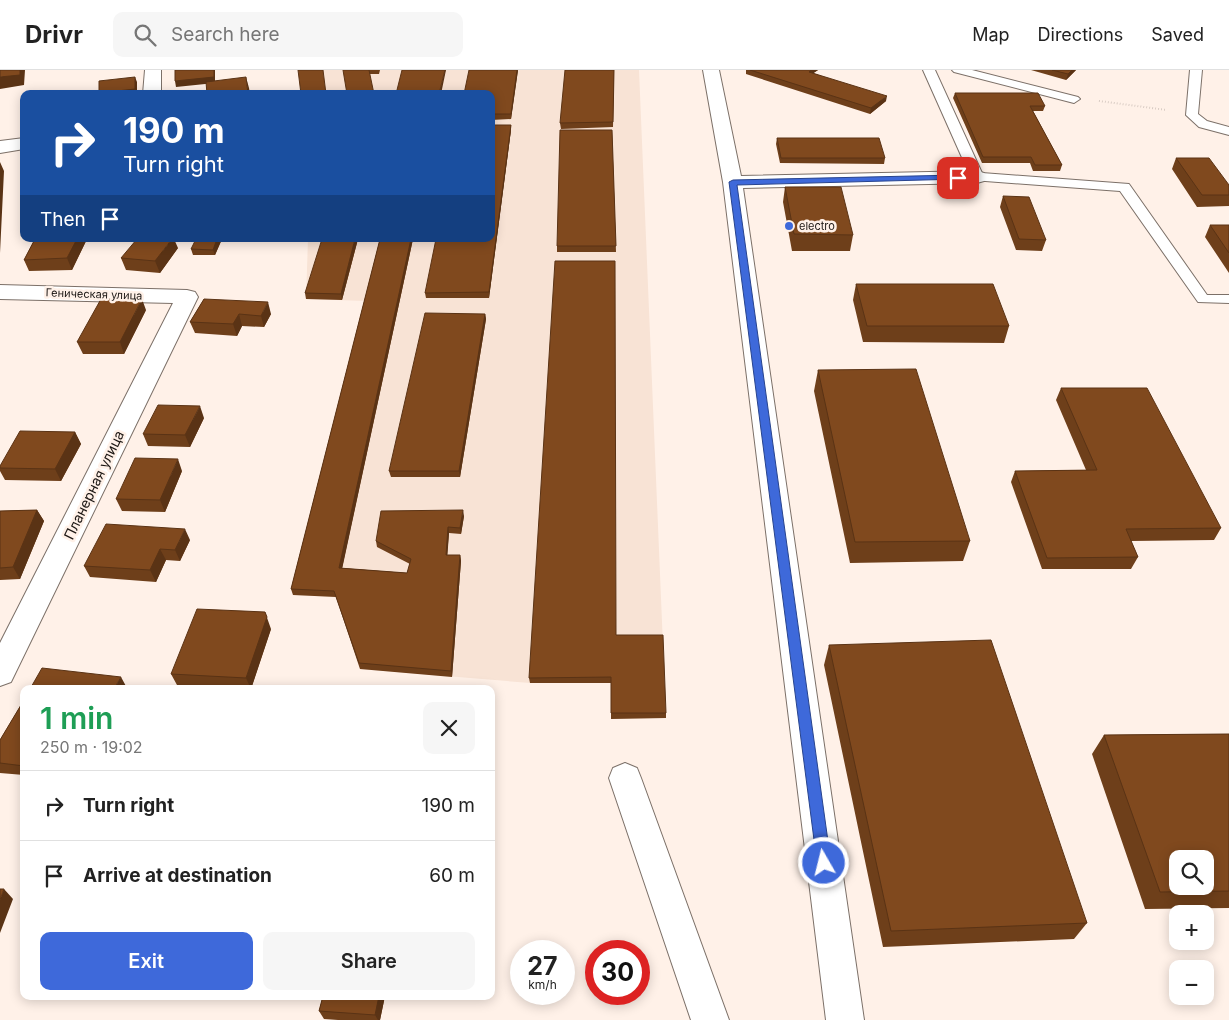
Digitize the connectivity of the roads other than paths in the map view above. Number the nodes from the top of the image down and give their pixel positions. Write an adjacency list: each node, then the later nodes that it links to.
1 (153, 70): 6 (street)
2 (712, 70): 12 (street)
3 (928, 70): 11 (lane)
4 (958, 70): 7 (lane)
5 (1196, 70): 8 (lane)
6 (152, 90)
7 (1074, 99)
8 (1229, 131)
9 (20, 144): 10 (street)
10 (0, 147)
11 (977, 177): 12 (street); 15 (lane)
12 (733, 182): 19 (street)
13 (0, 292): 14 (street, Геническая улица)
14 (187, 297): 16 (street, Планерная улица)
15 (1229, 299)
16 (0, 673)
17 (624, 778): 18 (street)
18 (710, 1020)
19 (845, 1020)

